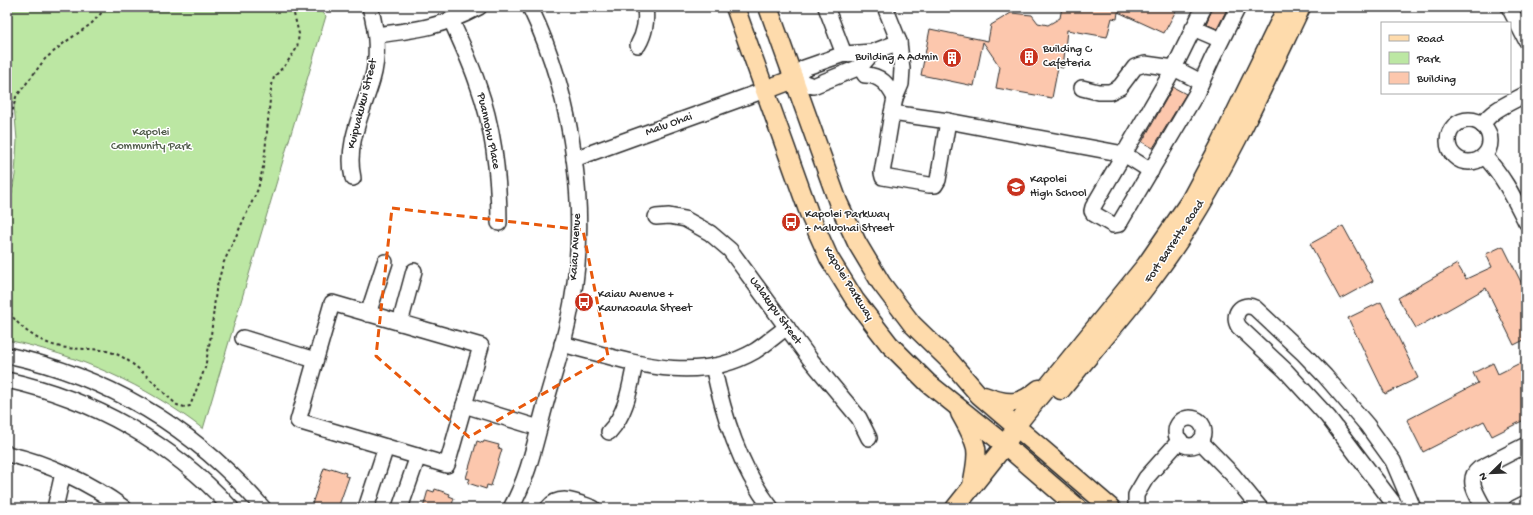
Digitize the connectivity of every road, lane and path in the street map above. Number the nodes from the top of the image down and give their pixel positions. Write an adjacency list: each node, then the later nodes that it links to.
1 (107, 7): 44 (path)
2 (288, 7): 47 (path)
3 (370, 7): 18 (street, Kuipuakukui Street)
4 (479, 7): 16 (street)
5 (530, 7): 38 (street, Kaiau Avenue)
6 (645, 7): 22 (street)
7 (735, 7): 30 (main road, Kapolei Parkway)
8 (768, 7): 27 (main road)
9 (826, 7): 24 (street)
10 (885, 7): 21 (street)
11 (1204, 7): 17 (street)
12 (1238, 7): 19 (street)
13 (1287, 7): 57 (main road, Fort Barrette Road)
14 (1301, 7): 63 (main road, Fort Barrette Road)
15 (1517, 14): 20 (street)
16 (451, 20): 18 (street); 43 (street, Puannohu Place)
17 (1193, 28): 19 (street); 26 (street)
18 (376, 35): 40 (street, Kuipuakukui Street)
19 (1221, 40): 28 (street)
20 (1526, 40)
21 (899, 42): 23 (street); 32 (street)
22 (638, 45)
23 (873, 52): 24 (street); 25 (street)
24 (844, 54): 27 (street)
25 (860, 67): 27 (street); 32 (street)
26 (1174, 68): 28 (street); 29 (street); 36 (street)
27 (794, 80): 30 (main road); 59 (main road)
28 (1201, 82): 39 (street)
29 (1082, 88)
30 (765, 90): 38 (street, Malu Ohai); 61 (main road, Kapolei Parkway)
31 (1526, 94): 35 (street)
32 (894, 98): 33 (street)
33 (892, 113): 34 (street); 34 (street)
34 (948, 121): 36 (street)
35 (1482, 125): 37 (street); 37 (street)
36 (1124, 154): 39 (street); 39 (street)
37 (1484, 156): 42 (street)
38 (574, 159): 52 (street, Kaiau Avenue)
39 (1151, 171)
40 (353, 178)
41 (656, 217): 50 (street, Ualakupu Street)
42 (1526, 222)
43 (499, 223)
44 (7, 236)
45 (385, 262): 48 (street)
46 (414, 271): 49 (street)
47 (7, 307)
48 (368, 314): 49 (street); 54 (street)
49 (400, 323): 60 (street)
50 (787, 327): 56 (street); 65 (street, Ualakupu Street)
51 (243, 338): 54 (street)
52 (562, 344): 55 (street); 62 (street, Kaiau Avenue)
53 (7, 355): 79 (street)
54 (315, 360): 70 (street)
55 (635, 363): 56 (street); 64 (street)
56 (714, 366): 85 (street)
57 (1062, 368): 59 (main road); 63 (main road, Fort Barrette Road)
58 (7, 380): 78 (street)
59 (979, 395): 63 (main road)
60 (464, 405): 62 (street); 72 (street)
61 (956, 405): 68 (main road, Kapolei Parkway); 74 (main road)
62 (539, 428): 82 (street, Kaiau Avenue)
63 (1020, 429): 68 (main road, Fort Barrette Road); 88 (main road)
64 (609, 432)
65 (869, 438)
66 (1180, 440): 67 (street); 67 (street); 89 (street)
67 (1200, 441): 90 (street)
68 (1005, 445): 74 (main road, Fort Barrette Road); 87 (main road, Kapolei Parkway)
69 (1526, 445): 93 (street)
70 (386, 447): 72 (street); 80 (street)
71 (7, 454): 73 (street)
72 (418, 456): 81 (street)
73 (63, 473): 76 (street); 77 (street)
74 (972, 486): 86 (main road, Fort Barrette Road)
75 (1526, 503): 94 (street)
76 (55, 508)
77 (124, 508)
78 (231, 508)
79 (263, 508)
80 (366, 508)
81 (400, 508)
82 (511, 508)
83 (548, 508): 84 (street)
84 (593, 508)
85 (771, 508)
86 (955, 508)
87 (1078, 508)
88 (1112, 508)
89 (1136, 508)
90 (1260, 508)
91 (1397, 508): 92 (street)
92 (1414, 508)
93 (1484, 508)
94 (1516, 508)

